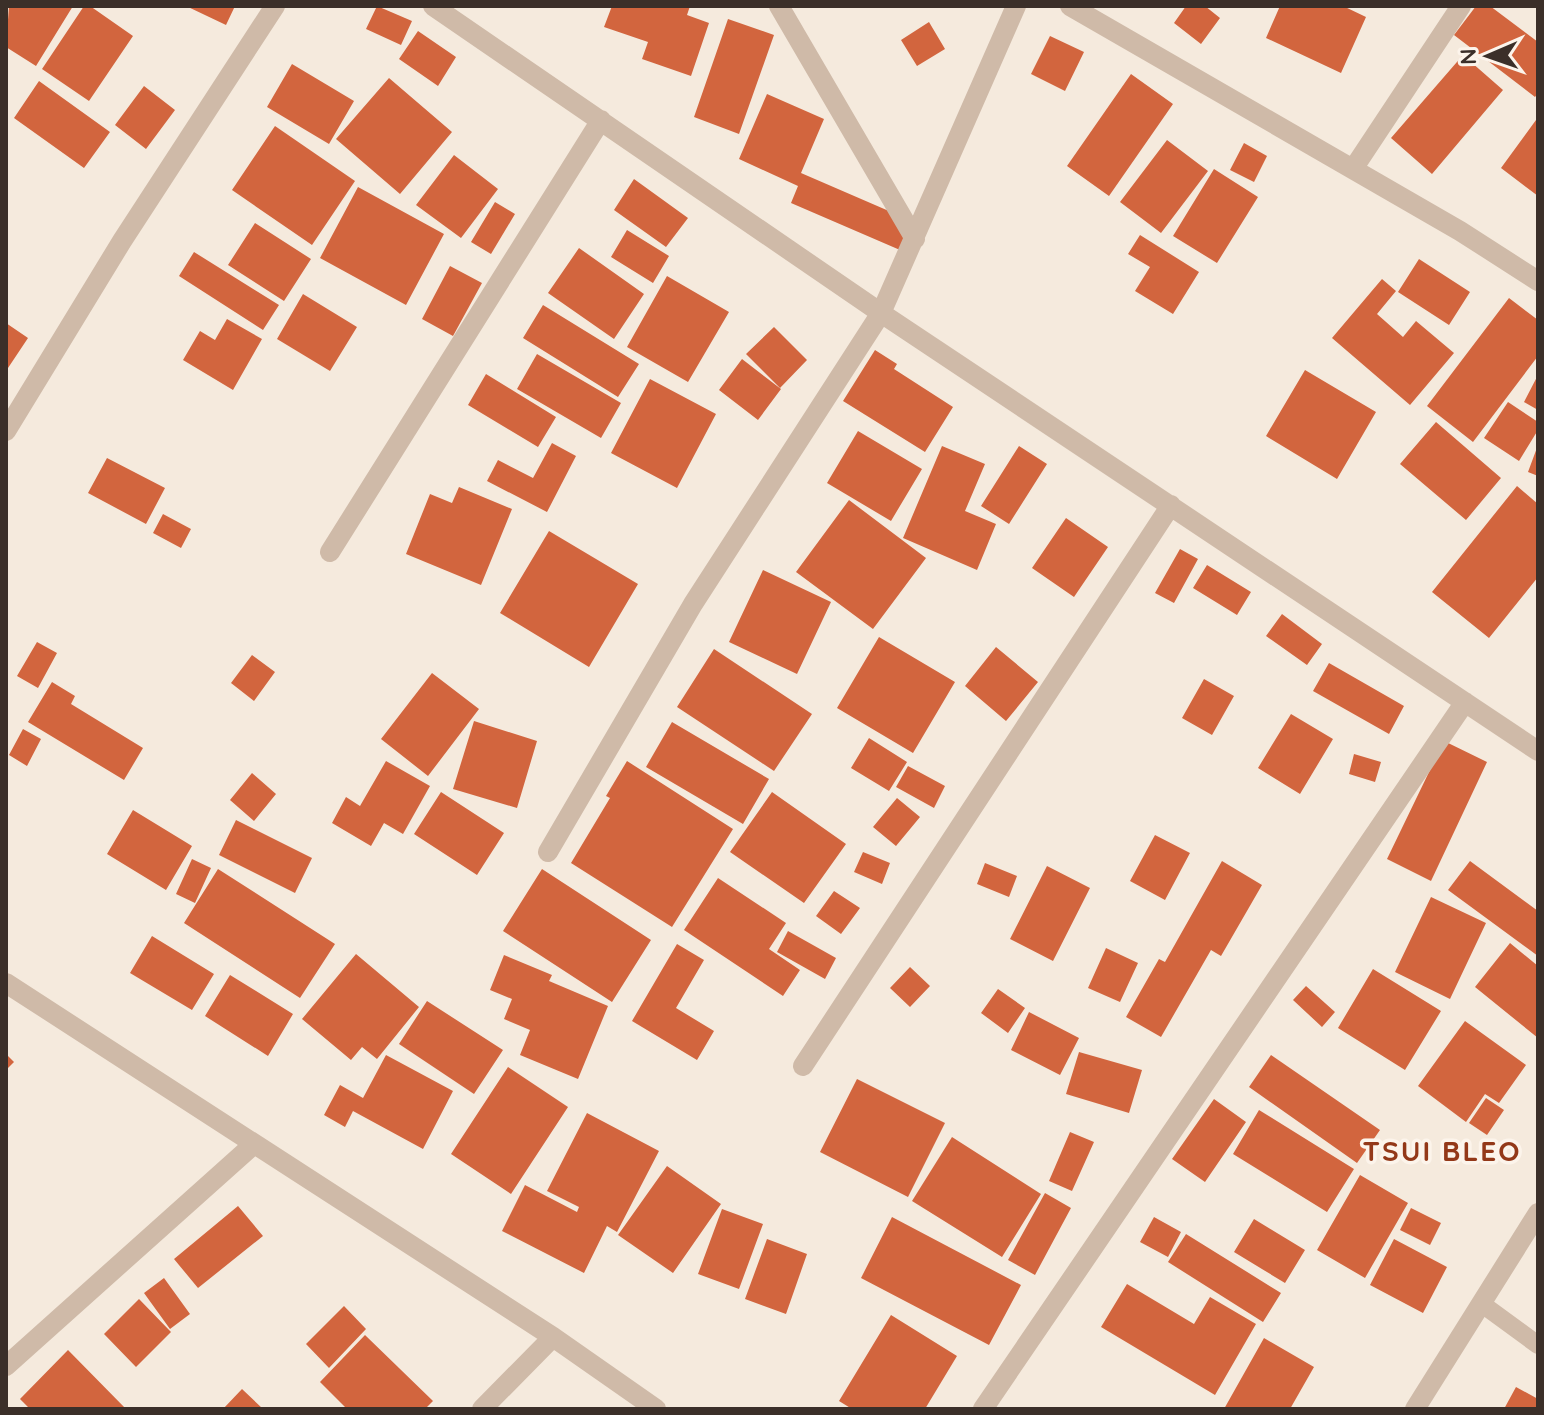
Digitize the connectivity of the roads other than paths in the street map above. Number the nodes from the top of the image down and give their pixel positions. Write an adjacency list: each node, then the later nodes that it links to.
1 (275, 6): 12 (street)
2 (433, 6): 7 (street)
3 (779, 6): 9 (street)
4 (1016, 6): 9 (street)
5 (1070, 6): 8 (street)
6 (1461, 6): 8 (street)
7 (601, 120): 11 (street); 14 (street)
8 (1353, 169): 10 (street)
9 (915, 239): 11 (street)
10 (1538, 281)
11 (881, 313): 13 (street); 17 (street)
12 (6, 431)
13 (1171, 505): 15 (street); 19 (street)
14 (330, 552)
15 (1465, 702): 16 (street); 28 (street)
16 (1538, 751)
17 (548, 852)
18 (6, 983): 20 (street)
19 (803, 1066)
20 (254, 1144): 23 (street); 25 (street)
21 (1538, 1213): 22 (street)
22 (1482, 1304): 24 (lane); 29 (street)
23 (553, 1337): 26 (street); 27 (street)
24 (1538, 1345)
25 (6, 1366)
26 (482, 1409)
27 (656, 1409)
28 (983, 1409)
29 (1415, 1409)

